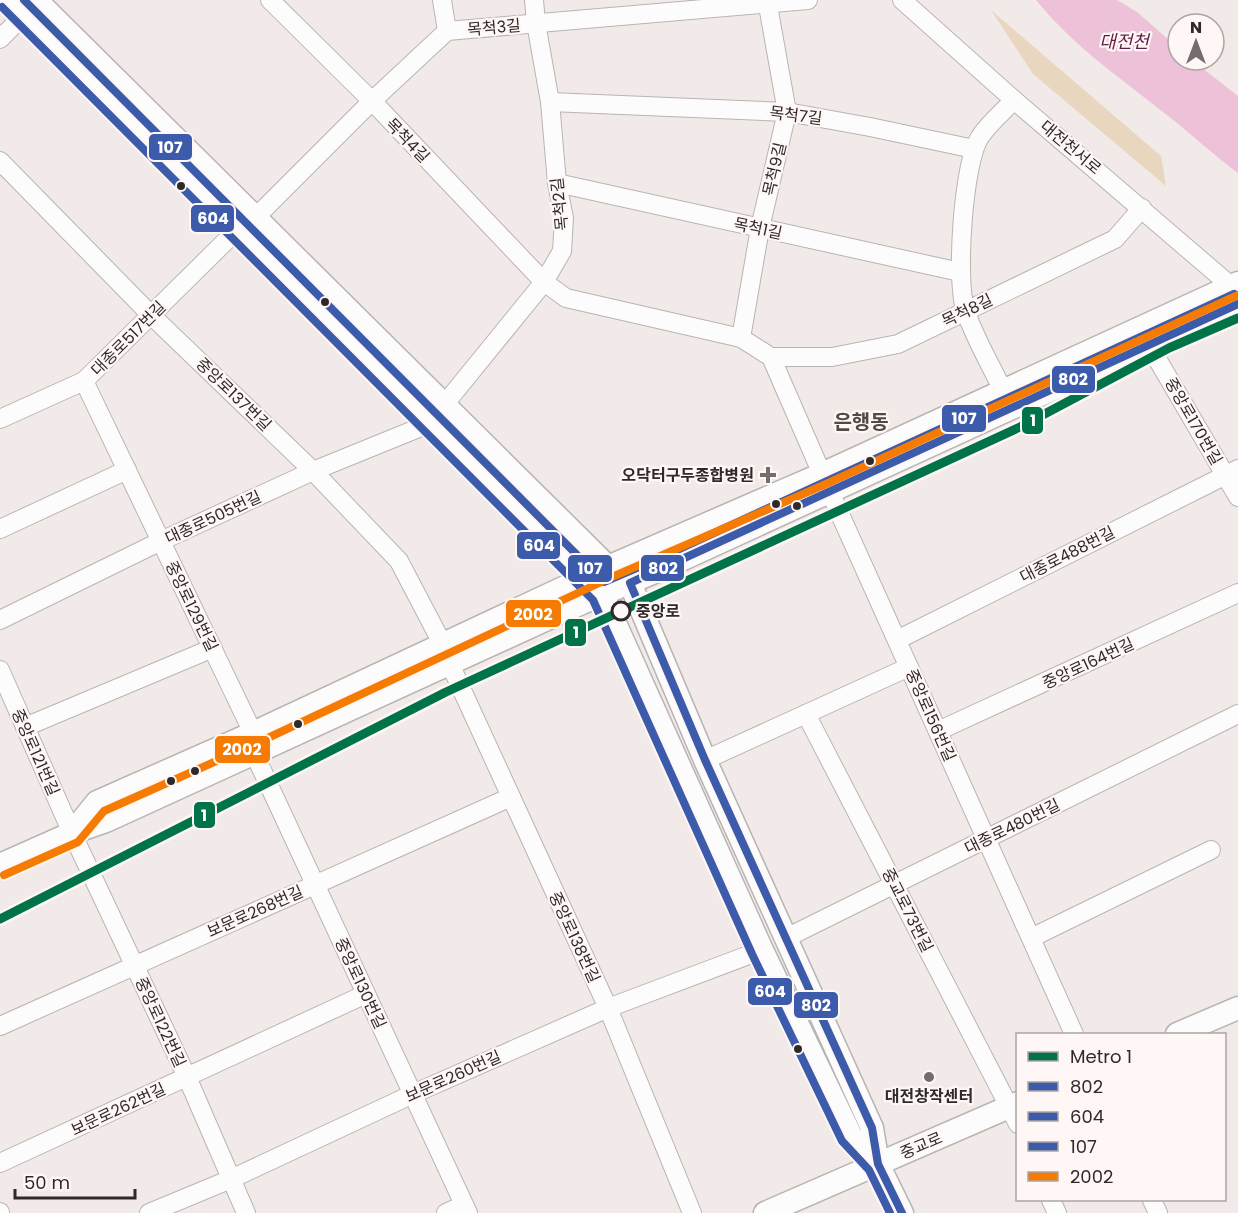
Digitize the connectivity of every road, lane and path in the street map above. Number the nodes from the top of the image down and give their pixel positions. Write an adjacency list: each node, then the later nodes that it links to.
1 (270, 0): 12 (street, 목척4길)
2 (441, 0): 9 (street)
3 (534, 0): 8 (street, 목척2길)
4 (808, 0): 6 (street, 목척3길)
5 (902, 0): 11 (street, 대전천서로)
6 (767, 2): 8 (street, 목척3길); 14 (street, 목척9길)
7 (31, 4): 10 (street); 19 (main road)
8 (536, 23): 9 (street, 목척3길); 13 (street, 목척2길)
9 (447, 31): 12 (street, 목척3길)
10 (0, 39)
11 (1014, 100): 15 (street); 18 (street, 대전천서로)
12 (372, 101): 19 (street, 목척3길); 22 (street, 목척4길)
13 (550, 102): 14 (street, 목척7길); 17 (street, 목척2길)
14 (787, 112): 15 (street, 목척7길); 20 (street, 목척9길)
15 (974, 149): 21 (street)
16 (2, 167): 25 (street, 중앙로137번길)
17 (557, 183): 20 (street, 목척1길); 22 (street, 목척2길)
18 (1142, 208): 23 (street, 대전천서로); 24 (street, 목척8길)
19 (246, 223): 25 (street, 대종로517번길); 31 (main road)
20 (760, 228): 21 (street, 목척1길); 26 (street, 목척9길)
21 (960, 272): 24 (street)
22 (544, 282): 26 (street); 31 (street, 목척2길)
23 (1236, 292): 27 (main road); 30 (main road)
24 (965, 311): 28 (street, 목척8길); 30 (street)
25 (151, 315): 29 (street, 대종로517번길); 34 (street, 중앙로137번길)
26 (741, 338): 28 (street)
27 (1149, 345): 35 (street, 중앙로170번길); 36 (main road)
28 (771, 357): 36 (street)
29 (84, 381): 32 (street, 대종로517번길); 33 (street, 중앙로129번길)
30 (1003, 391): 36 (main road)
31 (438, 414): 34 (street, 대종로505번길); 40 (main road); 42 (main road)
32 (0, 419)
33 (127, 470): 38 (street); 39 (street, 중앙로129번길)
34 (313, 471): 39 (street, 대종로505번길); 47 (street, 중앙로137번길)
35 (1232, 472): 37 (street, 중앙로170번길); 45 (street, 대종로488번길)
36 (826, 483): 40 (main road); 41 (main road); 45 (street, 중앙로156번길)
37 (1238, 497)
38 (0, 529)
39 (161, 541): 44 (street, 대종로505번길); 46 (street, 중앙로129번길)
40 (608, 567): 41 (main road); 42 (main road)
41 (630, 583): 42 (main road); 55 (main road)
42 (594, 586): 47 (main road); 65 (main road)
43 (1238, 593): 53 (street, 중앙로164번길)
44 (0, 621)
45 (897, 640): 48 (street, 중앙로156번길)
46 (213, 648): 52 (street); 54 (street, 중앙로129번길)
47 (446, 655): 54 (main road); 56 (street, 중앙로138번길)
48 (909, 667): 50 (street); 53 (street, 중앙로156번길)
49 (0, 670): 52 (street, 중앙로121번길)
50 (806, 714): 55 (street); 62 (street, 중교로73번길)
51 (1238, 714): 58 (street, 대종로480번길)
52 (25, 726): 57 (street, 중앙로121번길)
53 (938, 731): 58 (street, 중앙로156번길)
54 (254, 743): 57 (main road); 61 (street, 중앙로130번길)
55 (705, 760): 63 (main road)
56 (511, 797): 61 (street, 보문로268번길); 68 (street, 중앙로138번길)
57 (72, 833): 60 (main road); 66 (street, 중앙로122번길)
58 (986, 839): 62 (street, 대종로480번길); 64 (street, 중앙로156번길)
59 (1211, 850): 64 (street)
60 (0, 865)
61 (315, 884): 66 (street, 보문로268번길); 67 (street, 중앙로130번길)
62 (895, 885): 63 (street, 대종로480번길); 75 (street, 중교로73번길)
63 (786, 938): 77 (main road)
64 (1031, 938): 71 (street, 중앙로156번길)
65 (762, 950): 68 (street, 보문로260번길); 77 (main road)
66 (135, 966): 70 (street, 보문로268번길); 73 (street, 중앙로122번길)
67 (366, 994): 73 (street, 보문로262번길); 74 (street, 중앙로130번길)
68 (608, 1008): 74 (street, 보문로260번길); 83 (street, 중앙로138번길)
69 (1238, 1008): 72 (main road)
70 (0, 1026)
71 (1073, 1033)
72 (1182, 1033)
73 (187, 1077): 76 (street, 보문로262번길); 78 (street, 중앙로122번길)
74 (412, 1094): 78 (street, 보문로260번길); 79 (street, 중앙로130번길)
75 (1015, 1111): 77 (main road, 중교로)
76 (0, 1163)
77 (878, 1164): 84 (main road, 중교로); 85 (main road)
78 (231, 1179): 80 (street, 보문로260번길); 81 (street, 중앙로122번길)
79 (466, 1209): 82 (street)
80 (149, 1213)
81 (246, 1213)
82 (446, 1213)
83 (692, 1213)
84 (765, 1213)
85 (902, 1213)

